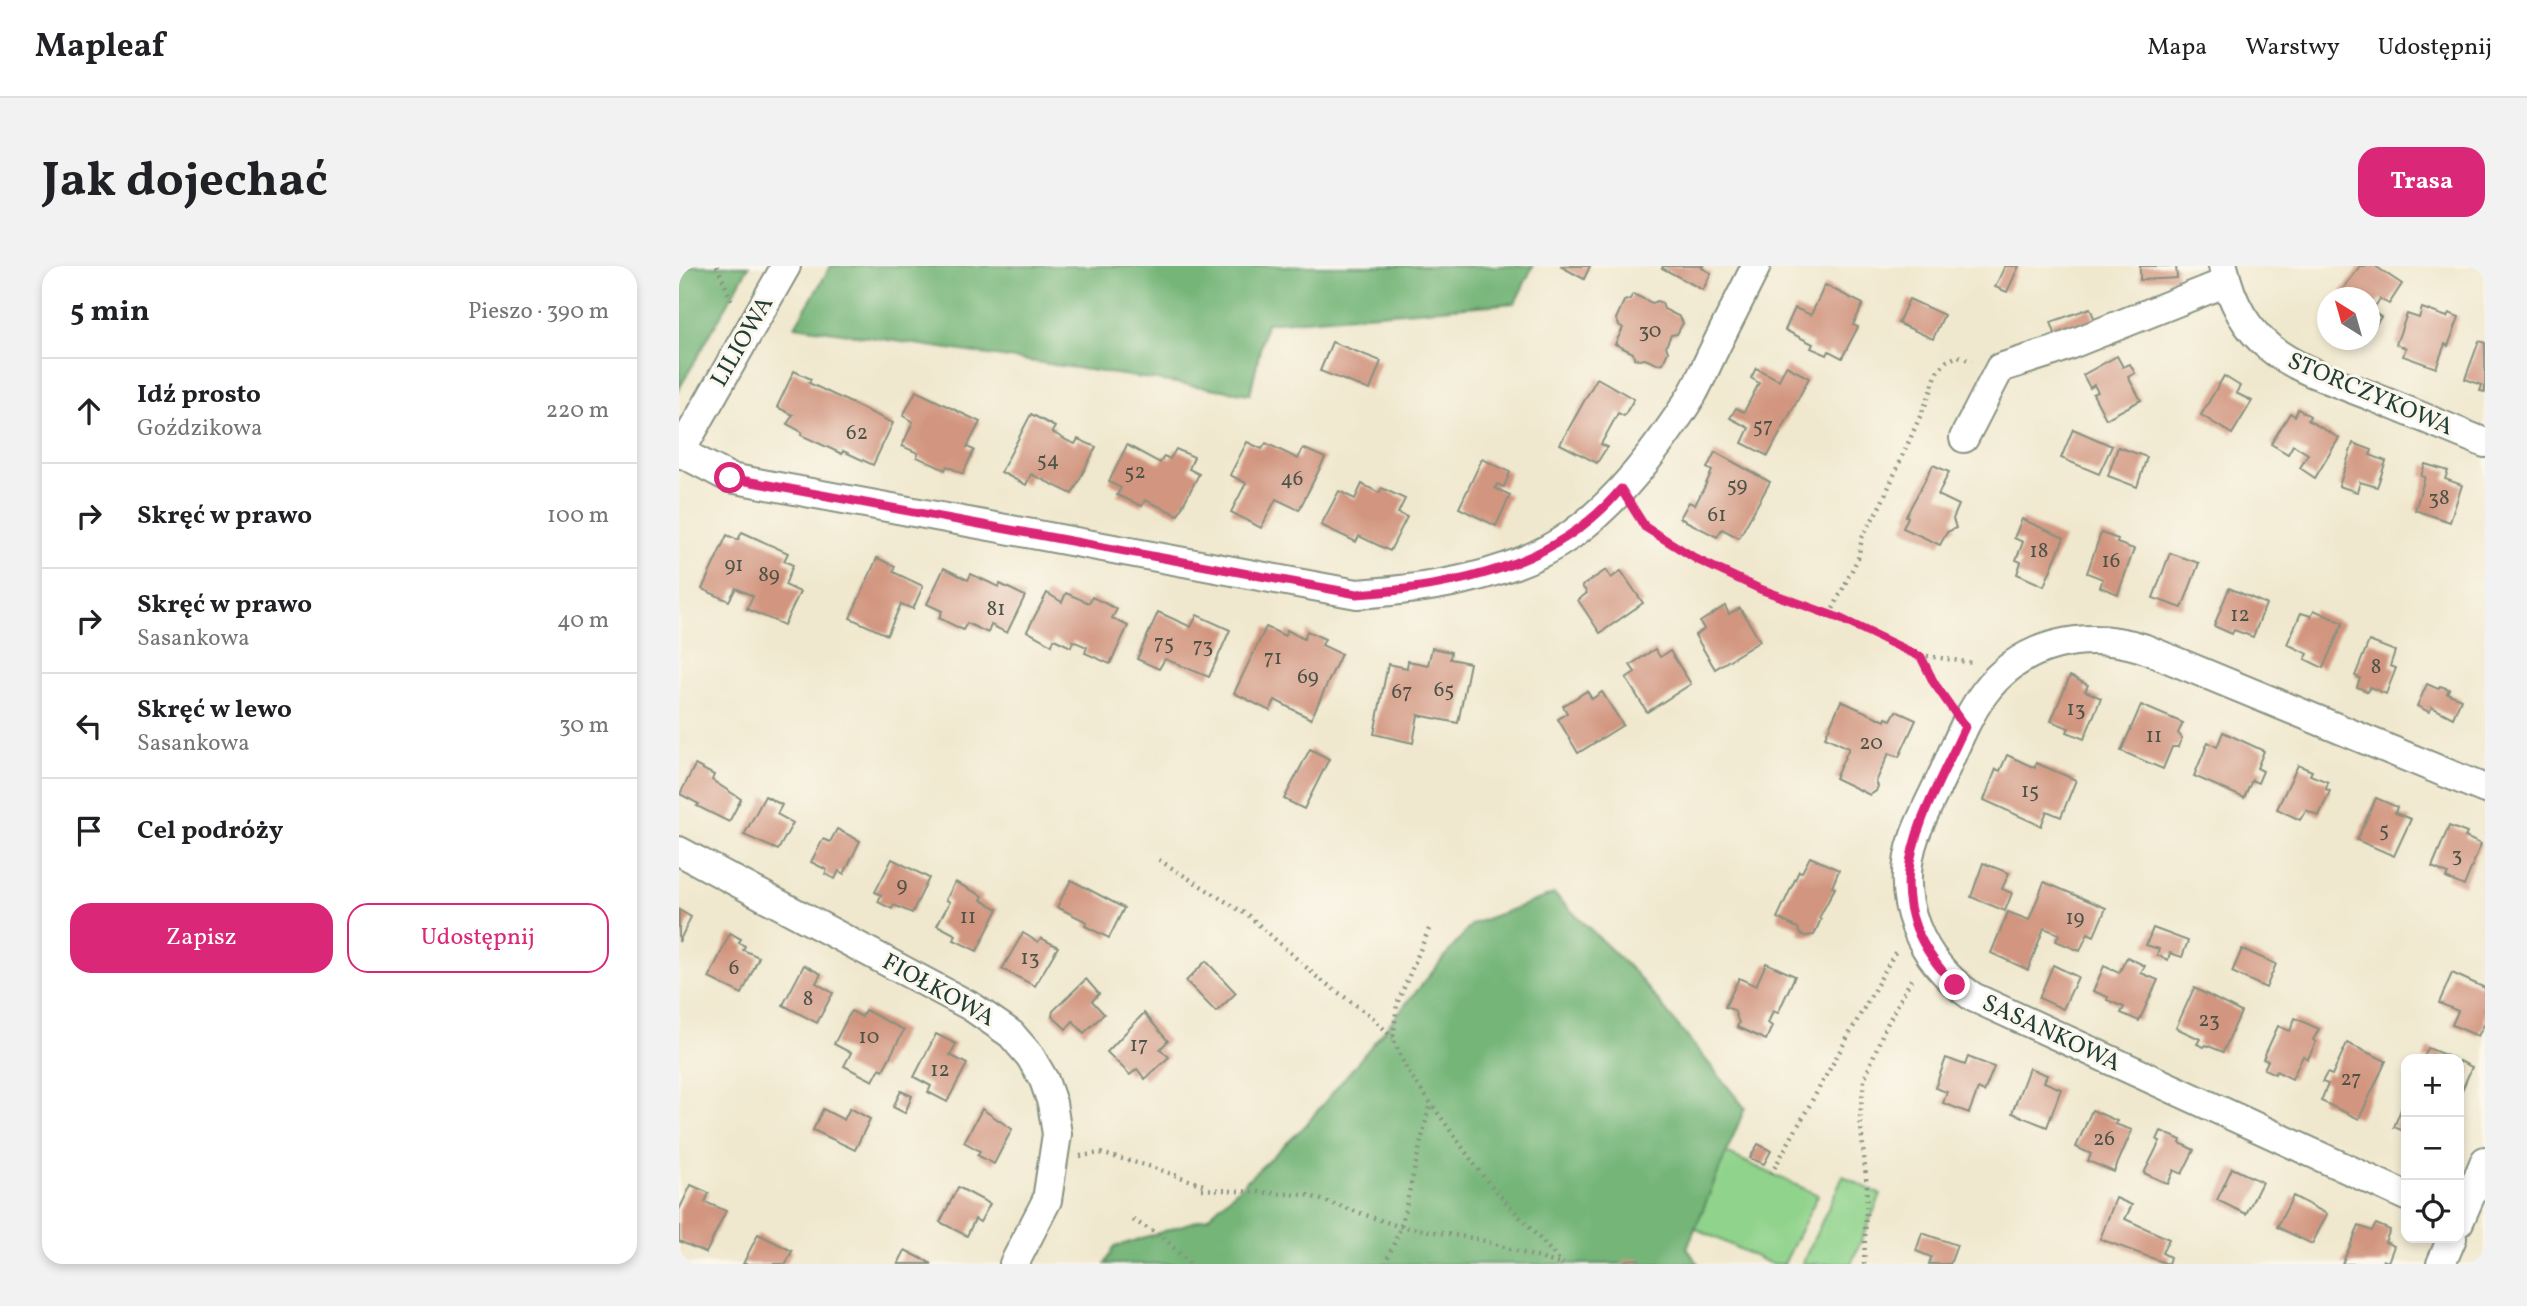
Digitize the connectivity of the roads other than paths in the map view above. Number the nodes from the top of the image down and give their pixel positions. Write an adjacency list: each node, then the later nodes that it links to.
1 (786, 266): 6 (street, LILIOWA)
2 (1756, 266): 6 (street)
3 (2225, 274): 4 (street); 5 (street, STORCZYKOWA)
4 (1964, 438)
5 (2485, 443)
6 (680, 453)
7 (2485, 789): 10 (street, SASANKOWA)
8 (679, 851): 13 (street, FIOŁKOWA)
9 (2485, 1161): 11 (street)
10 (2401, 1194)
11 (2464, 1209)
12 (2450, 1243): 14 (street)
13 (1014, 1264)
14 (2441, 1264)

